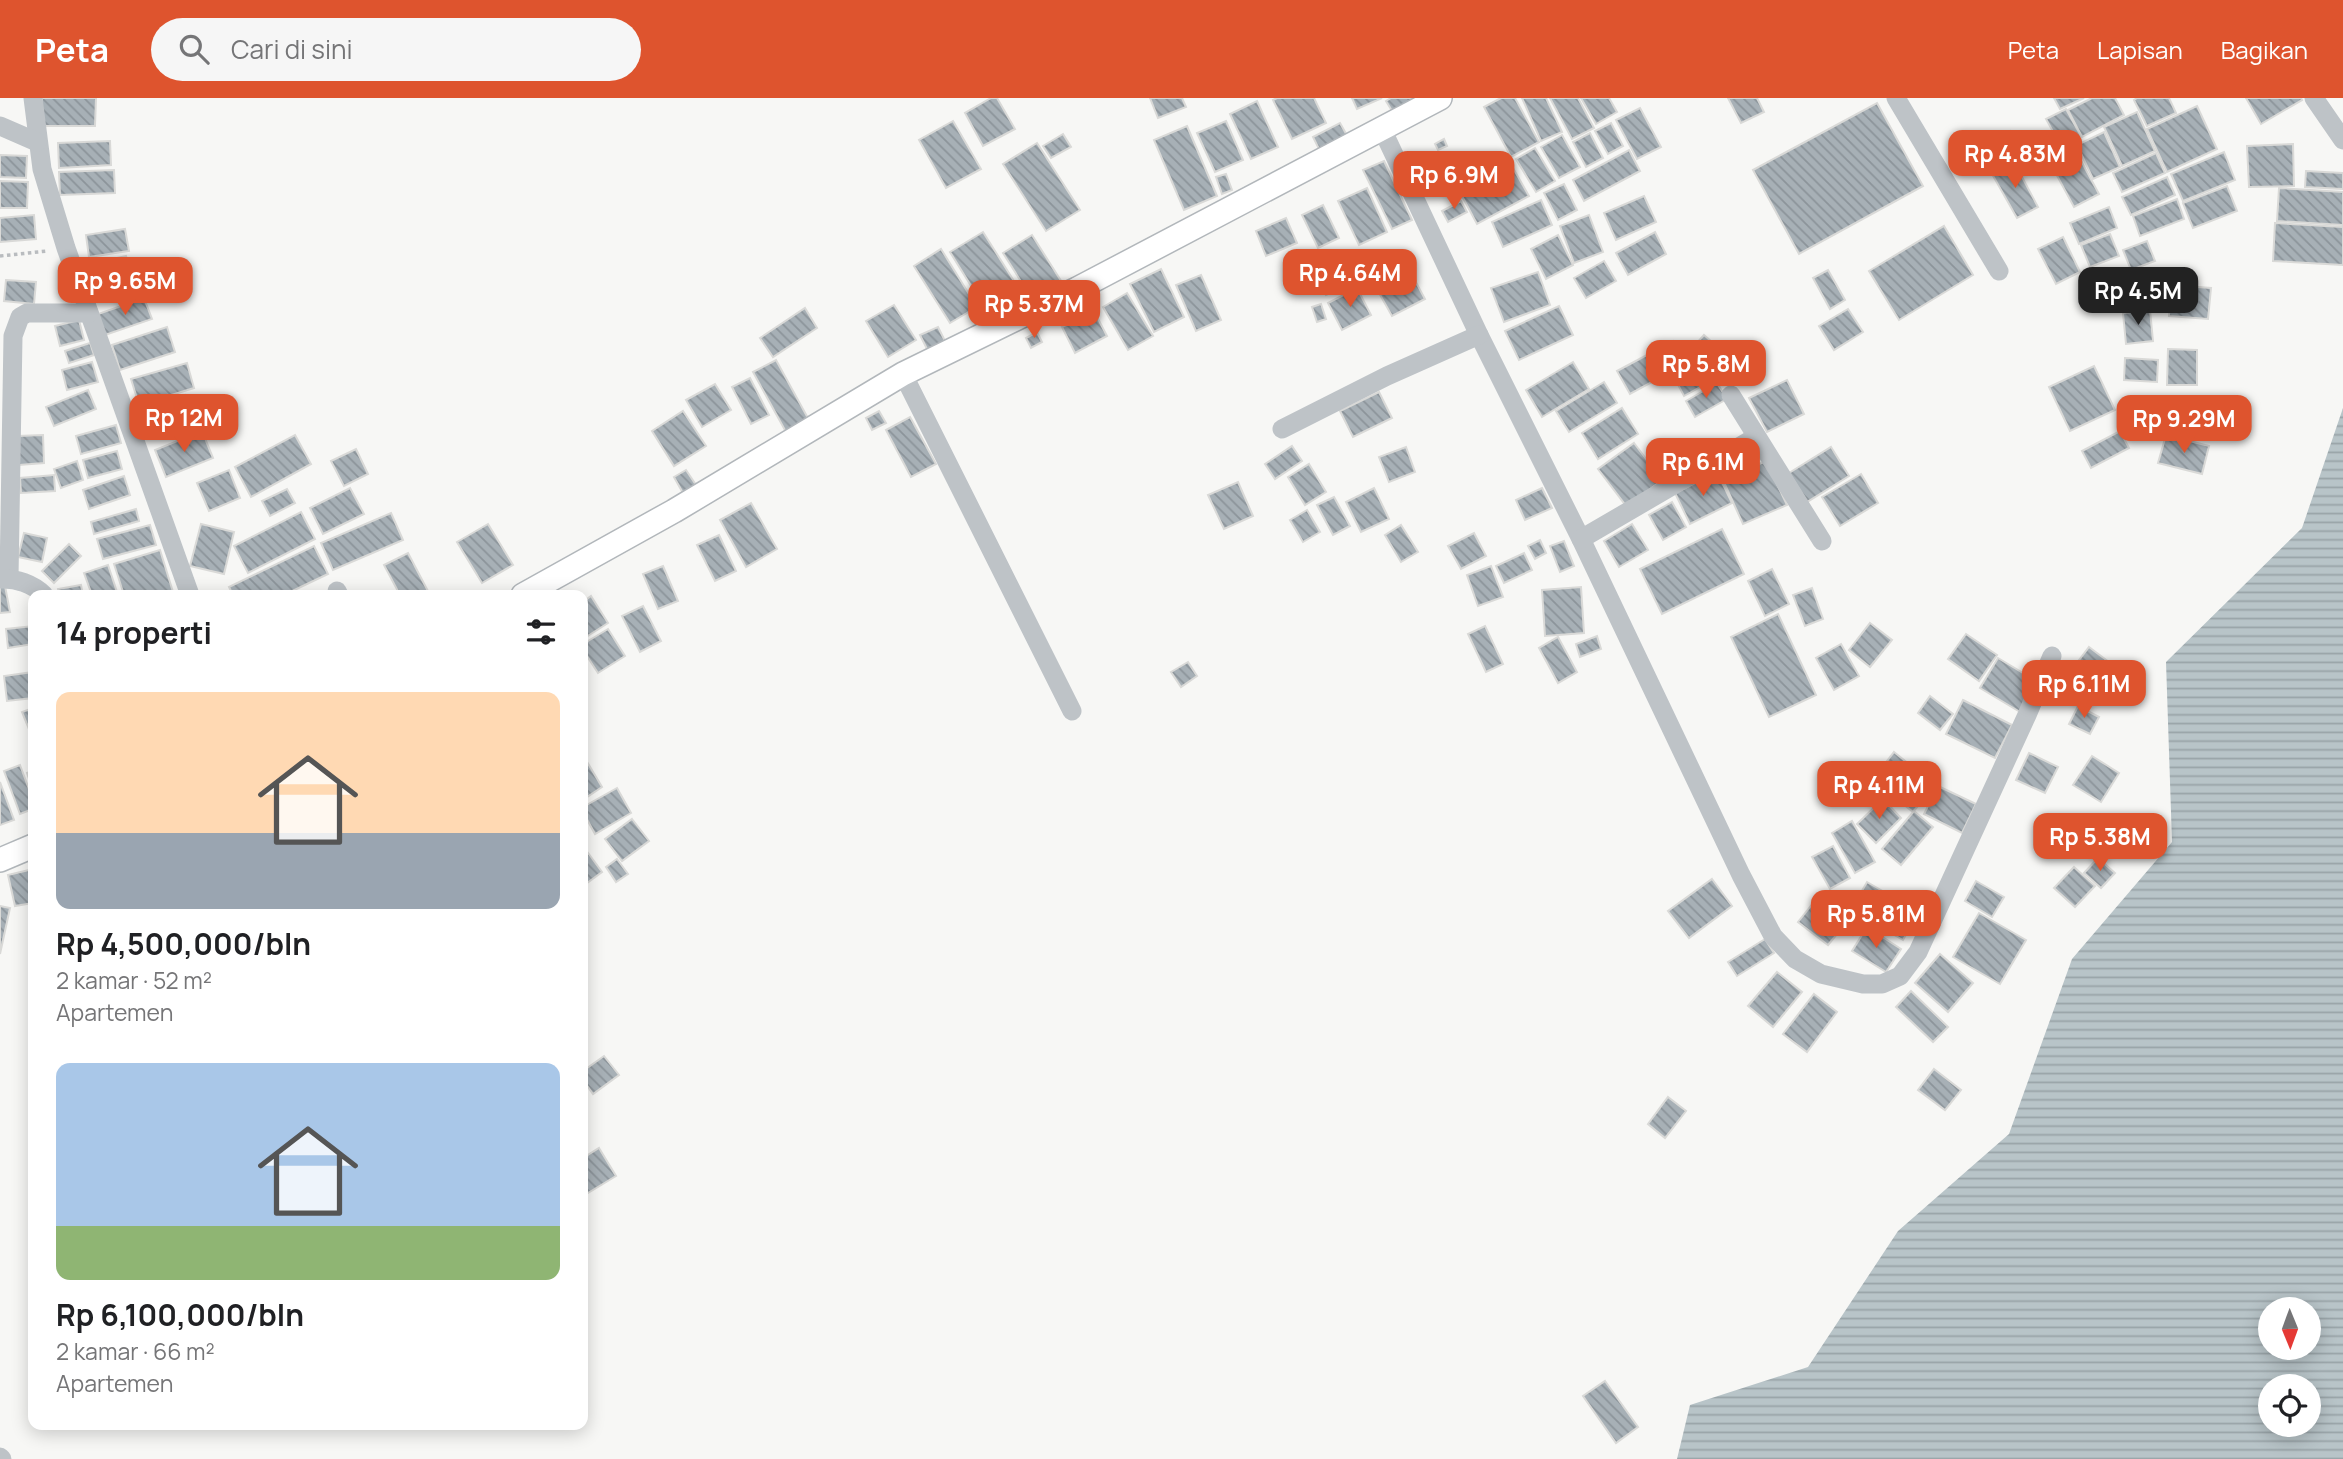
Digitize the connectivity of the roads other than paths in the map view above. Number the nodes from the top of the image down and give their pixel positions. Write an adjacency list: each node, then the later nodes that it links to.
1 (33, 98): 8 (street)
2 (1440, 98): 6 (main road)
3 (1896, 98): 9 (street)
4 (2314, 98): 7 (street)
5 (0, 126): 8 (street)
6 (1382, 129): 11 (street); 12 (main road)
7 (2343, 140)
8 (37, 142): 10 (street)
9 (1999, 271)
10 (89, 313): 18 (street); 20 (street)
11 (1479, 335): 14 (street); 16 (street)
12 (903, 374): 21 (main road); 23 (street)
13 (1731, 395): 15 (street)
14 (1282, 429)
15 (1756, 437): 16 (street); 17 (street)
16 (1581, 538): 22 (street)
17 (1822, 541)
18 (4, 578): 19 (street)
19 (38, 590)
20 (187, 590)
21 (532, 590)
22 (2052, 656)
23 (1072, 711)
24 (28, 848): 25 (main road)
25 (0, 860)

